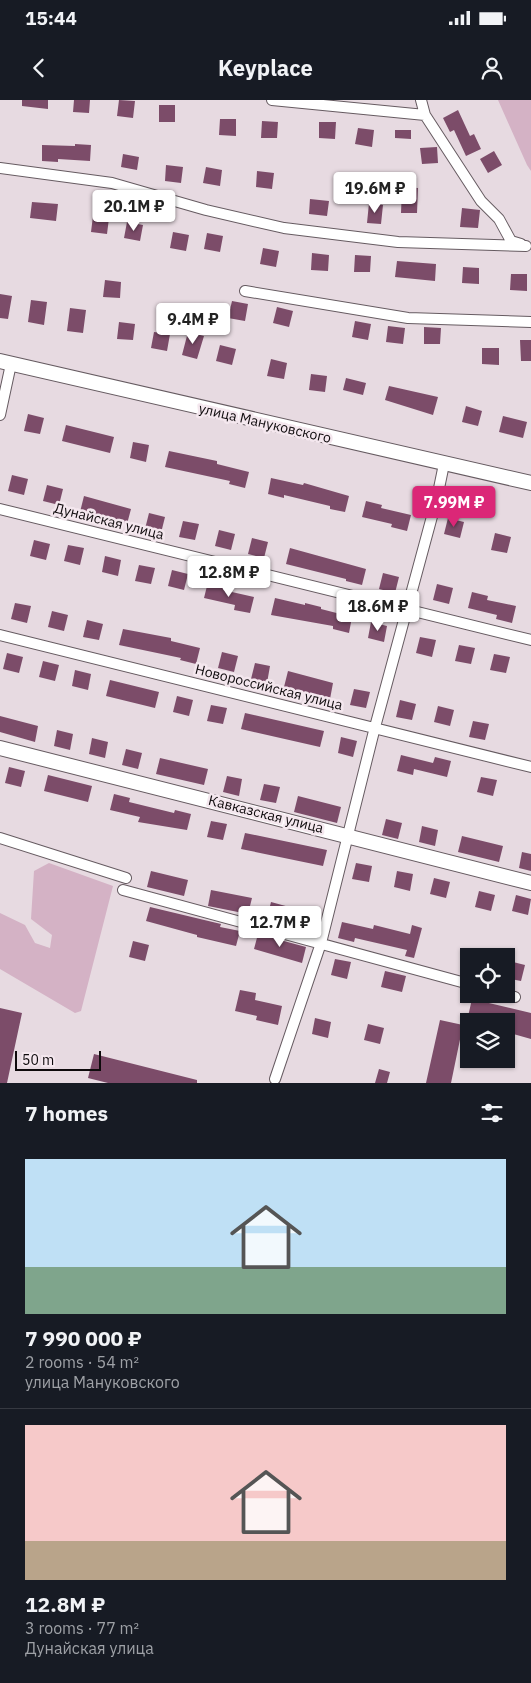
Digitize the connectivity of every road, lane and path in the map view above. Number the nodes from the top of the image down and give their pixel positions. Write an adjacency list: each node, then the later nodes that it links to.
1 (272, 100): 3 (street)
2 (421, 100): 3 (street)
3 (426, 115): 5 (street)
4 (0, 168): 5 (street)
5 (529, 246)
6 (245, 291): 7 (street)
7 (531, 322)
8 (6, 362): 9 (street); 10 (street, улица Мануковского)
9 (0, 415)
10 (444, 464): 11 (street, улица Мануковского); 13 (street)
11 (531, 483)
12 (0, 509): 13 (street, Дунайская улица)
13 (407, 608): 15 (street, Дунайская улица); 16 (street)
14 (0, 635): 16 (street, Новороссийская улица)
15 (531, 640)
16 (374, 727): 18 (street, Новороссийская улица); 19 (street)
17 (0, 748): 19 (street, Кавказская улица)
18 (531, 767)
19 (348, 835): 22 (street, Кавказская улица); 24 (street)
20 (0, 838): 21 (street)
21 (126, 878)
22 (531, 883)
23 (123, 890): 24 (street)
24 (321, 943): 25 (street); 26 (street)
25 (460, 982)
26 (275, 1079)

